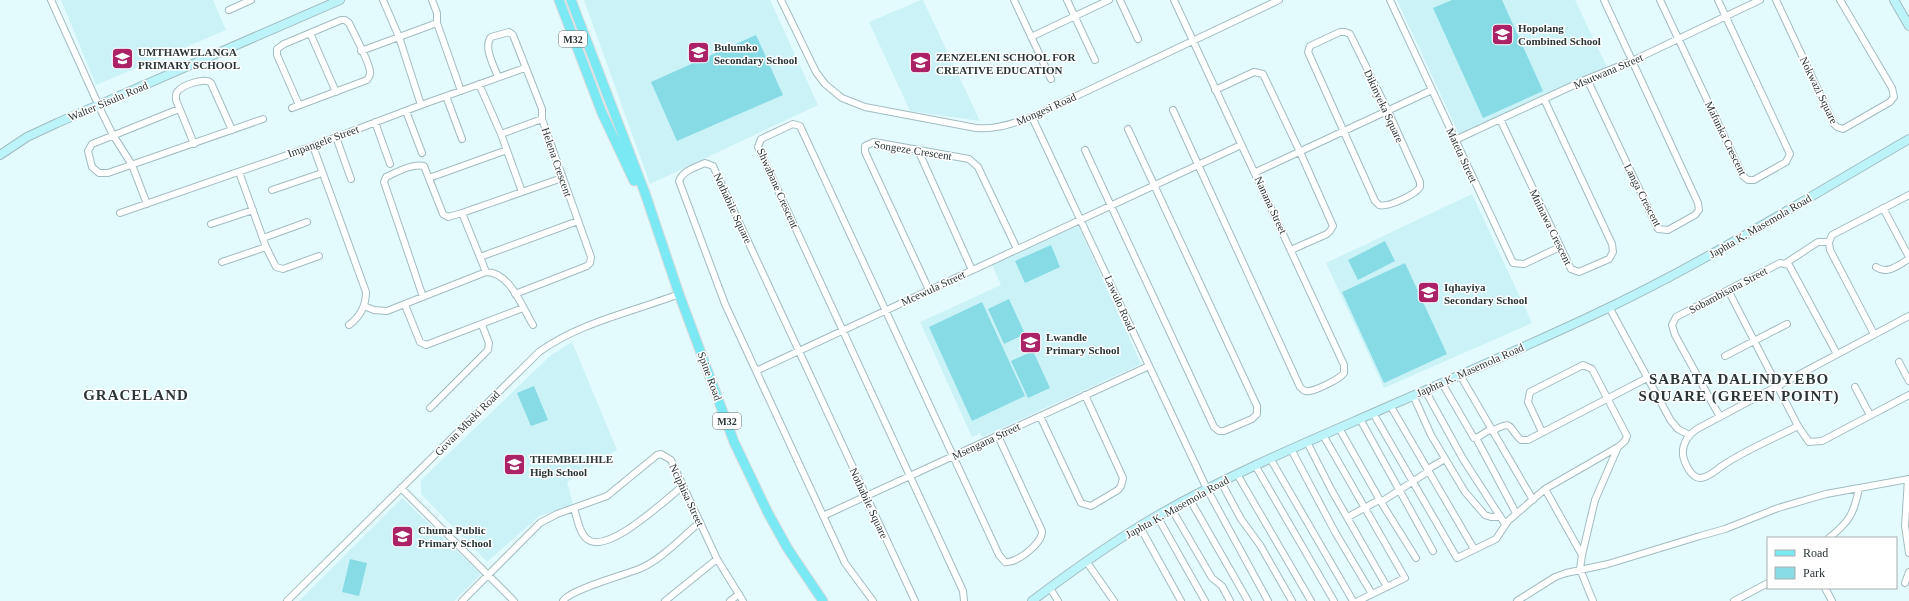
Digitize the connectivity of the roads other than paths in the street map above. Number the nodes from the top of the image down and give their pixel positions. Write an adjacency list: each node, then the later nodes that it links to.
1 (51, 0): 49 (street)
2 (251, 0): 23 (street)
3 (340, 0): 49 (main road, Walter Sisulu Road)
4 (383, 0): 30 (street)
5 (432, 0): 27 (street)
6 (559, 0): 105 (main road, Spine Road / M32)
7 (571, 0): 105 (main road, Spine Road / M32)
8 (781, 0): 57 (street, Mongesi Road)
9 (1014, 0): 31 (street)
10 (1067, 0): 25 (street)
11 (1109, 0): 25 (street)
12 (1120, 0): 32 (street)
13 (1174, 0): 34 (street, Nanana Street)
14 (1279, 0): 34 (street, Mongesi Road)
15 (1390, 0): 44 (street, Mateta Street)
16 (1604, 0): 37 (street, Langa Crescent)
17 (1660, 0): 33 (street)
18 (1718, 0): 26 (street)
19 (1760, 0): 26 (street, Msutwana Street)
20 (1776, 0): 21 (street, Nokwazi Square)
21 (1840, 0)
22 (1894, 0): 28 (main road)
23 (241, 2): 24 (street)
24 (229, 10)
25 (1075, 16): 31 (street); 36 (street)
26 (1726, 16): 33 (street, Msutwana Street); 33 (street, Mafunka Crescent)
27 (437, 23): 30 (street); 45 (street)
28 (1909, 26)
29 (310, 33): 35 (street); 46 (street); 50 (street)
30 (399, 37): 35 (street); 51 (street)
31 (1031, 37): 40 (street)
32 (1138, 39)
33 (1679, 39): 37 (street, Msutwana Street)
34 (1192, 41): 43 (street, Nanana Street); 57 (street, Mongesi Road)
35 (361, 51): 46 (street)
36 (1095, 60)
37 (1632, 61): 41 (street, Msutwana Street); 41 (street, Langa Crescent)
38 (525, 68): 39 (street, Impangele Street); 39 (street); 59 (street)
39 (498, 77): 42 (street, Impangele Street)
40 (1051, 79)
41 (1587, 79): 48 (street, Msutwana Street)
42 (480, 84): 45 (street, Impangele Street); 65 (street)
43 (1215, 90): 72 (street, Nanana Street); 79 (street)
44 (1432, 90): 56 (street); 70 (street, Mateta Street)
45 (461, 91): 47 (street, Impangele Street)
46 (336, 92): 50 (street)
47 (446, 96): 51 (street, Impangele Street); 68 (street)
48 (1544, 99): 60 (street, Msutwana Street); 109 (street, Mninawa Crescent)
49 (98, 105): 66 (street); 74 (main road, Walter Sisulu Road)
50 (299, 105): 52 (street)
51 (421, 105): 54 (street, Impangele Street)
52 (292, 108)
53 (179, 109): 63 (street); 66 (street); 71 (street)
54 (406, 110): 61 (street, Impangele Street); 80 (street)
55 (1173, 110): 84 (street)
56 (1388, 111): 64 (street); 64 (street, Dikinyeka Square); 64 (street, Dikinyeka Square)
57 (1032, 117): 101 (street, Lawulo Road)
58 (263, 119): 63 (street)
59 (542, 119): 65 (street, Helena Crescent); 89 (street, Helena Crescent)
60 (1500, 119): 70 (street, Msutwana Street); 109 (street, Mninawa Crescent)
61 (375, 122): 67 (street, Impangele Street); 82 (street)
62 (1128, 129): 91 (street)
63 (232, 130): 71 (street)
64 (1344, 131): 79 (street)
65 (501, 134): 75 (street)
66 (112, 135): 83 (street); 83 (street)
67 (336, 137): 73 (street, Impangele Street); 90 (street)
68 (462, 139)
69 (1909, 139): 127 (main road, Japhta K. Masemola Road)
70 (1455, 140): 109 (street, Mateta Street)
71 (194, 144): 83 (street)
72 (1241, 145): 84 (street, Mcewula Street); 86 (street, Nanana Street)
73 (313, 146): 85 (street, Impangele Street); 87 (street)
74 (10, 148): 78 (main road, Walter Sisulu Road); 81 (main road, Walter Sisulu Road)
75 (507, 150): 88 (street); 93 (street)
76 (918, 150): 110 (street, Songeze Crescent); 118 (street); 120 (street, Songeze Crescent)
77 (1085, 150): 96 (street)
78 (0, 152)
79 (1300, 152): 86 (street); 111 (street)
80 (422, 153)
81 (0, 155)
82 (390, 164)
83 (132, 165): 95 (street)
84 (1199, 165): 91 (street, Mcewula Street); 111 (street, Nanana Street)
85 (240, 172): 95 (street, Impangele Street); 98 (street)
86 (1256, 172): 111 (street, Nanana Street)
87 (322, 173): 92 (street); 126 (street)
88 (430, 178): 100 (street); 124 (street)
89 (562, 178): 93 (street); 102 (street, Helena Crescent)
90 (351, 179)
91 (1154, 186): 96 (street, Mcewula Street); 96 (street)
92 (272, 190)
93 (522, 192): 100 (street)
94 (1909, 195): 97 (street)
95 (147, 204): 99 (street, Impangele Street)
96 (1111, 206): 101 (street, Mcewula Street)
97 (1883, 208): 107 (street); 114 (street)
98 (253, 210): 104 (street); 106 (street)
99 (120, 213)
100 (462, 213): 113 (street)
101 (1082, 219): 110 (street, Mcewula Street); 142 (street, Lawulo Road)
102 (578, 220): 113 (street); 122 (street, Helena Crescent)
103 (307, 222): 106 (street)
104 (211, 224)
105 (656, 230): 123 (main road, Spine Road / M32)
106 (263, 238): 108 (street)
107 (1829, 242): 116 (street, Sobambisana Street); 136 (street)
108 (266, 247): 112 (street); 115 (street)
109 (1560, 247)
110 (1017, 250): 118 (street, Mcewula Street)
111 (1292, 250)
112 (319, 256)
113 (480, 257): 119 (street)
114 (1909, 258): 117 (street)
115 (222, 262)
116 (1786, 263): 121 (street, Sobambisana Street); 139 (street)
117 (1876, 267)
118 (972, 270): 120 (street, Mcewula Street)
119 (486, 272): 122 (street); 124 (street)
120 (929, 290): 129 (street, Mcewula Street)
121 (1728, 290): 137 (street); 160 (street, Sobambisana Street)
122 (515, 294): 128 (street)
123 (679, 294): 184 (street, Govan Mbeki Road); 230 (main road, Spine Road / M32)
124 (423, 296): 125 (street)
125 (405, 305): 126 (street); 133 (street)
126 (364, 306): 131 (street)
127 (1609, 307): 144 (main road, Japhta K. Masemola Road); 145 (street)
128 (523, 308): 133 (street); 134 (street)
129 (886, 310): 135 (street, Mcewula Street); 135 (street, Shwabane Crescent); 173 (street, Shwabane Crescent)
130 (1909, 316): 136 (street)
131 (349, 324)
132 (1787, 324): 137 (street)
133 (482, 325): 156 (street)
134 (533, 325)
135 (843, 330): 138 (street, Mcewula Street); 179 (street, Shwabane Crescent)
136 (1874, 334): 139 (street)
137 (1754, 341): 140 (street); 148 (street)
138 (799, 350): 143 (street, Mcewula Street); 143 (street, Nothabile Square); 189 (street, Nothabile Square)
139 (1837, 354): 148 (street)
140 (1724, 356)
141 (1899, 362): 146 (street)
142 (1149, 366): 151 (street, Msengana Street); 185 (street, Lawulo Road)
143 (756, 371): 197 (street, Nothabile Square)
144 (1460, 375): 147 (main road, Japhta K. Masemola Road); 164 (street)
145 (1647, 378): 154 (street); 167 (street)
146 (1909, 381)
147 (1442, 383): 150 (main road, Japhta K. Masemola Road); 169 (street)
148 (1778, 386): 160 (street); 162 (street)
149 (1855, 387): 158 (street)
150 (1425, 390): 152 (main road, Japhta K. Masemola Road); 200 (street)
151 (1085, 394): 159 (street, Msengana Street); 159 (street)
152 (1413, 395): 155 (main road, Japhta K. Masemola Road); 175 (street)
153 (1909, 395): 158 (street)
154 (1608, 399): 165 (street); 165 (street); 171 (street)
155 (1390, 405): 157 (main road, Japhta K. Masemola Road); 177 (street)
156 (430, 408)
157 (1373, 413): 161 (main road, Japhta K. Masemola Road); 182 (street)
158 (1870, 415): 162 (street)
159 (1040, 416): 168 (street, Msengana Street)
160 (1720, 416): 167 (street)
161 (1360, 419): 163 (main road, Japhta K. Masemola Road); 188 (street)
162 (1798, 426): 167 (street)
163 (1339, 428): 166 (main road, Japhta K. Masemola Road); 192 (street)
164 (1491, 430): 165 (street); 169 (street); 191 (street)
165 (1542, 432)
166 (1323, 435): 170 (main road, Japhta K. Masemola Road); 195 (street)
167 (1689, 435)
168 (998, 436): 173 (street, Msengana Street); 173 (street, Shwabane Crescent)
169 (1476, 438): 196 (street)
170 (1307, 442): 172 (main road, Japhta K. Masemola Road); 199 (street)
171 (1618, 447): 187 (street); 208 (street)
172 (1291, 449): 174 (main road, Japhta K. Masemola Road); 221 (street)
173 (954, 456): 179 (street, Msengana Street)
174 (1270, 458): 176 (main road, Japhta K. Masemola Road); 245 (street)
175 (1445, 459): 177 (street); 200 (street)
176 (1255, 465): 178 (main road, Japhta K. Masemola Road); 244 (street)
177 (1429, 470): 182 (street); 205 (street)
178 (1237, 474): 181 (main road, Japhta K. Masemola Road); 243 (street)
179 (910, 476): 189 (street, Msengana Street); 233 (street, Shwabane Crescent)
180 (1908, 479): 186 (street); 207 (street)
181 (1221, 482): 185 (main road, Japhta K. Masemola Road); 242 (street)
182 (1413, 482): 188 (street); 205 (street)
183 (682, 486): 193 (street, Nciphisa Street); 193 (street); 201 (street, Nciphisa Street)
184 (401, 488): 214 (street); 223 (street, Govan Mbeki Road)
185 (1207, 488): 190 (main road, Japhta K. Masemola Road); 241 (street, Lawulo Road)
186 (1859, 488): 204 (street); 212 (street)
187 (1545, 489): 191 (street); 208 (street)
188 (1398, 492): 192 (street); 206 (street)
189 (866, 496): 197 (street, Msengana Street); 232 (street, Nothabile Square)
190 (1189, 498): 194 (main road, Japhta K. Masemola Road); 240 (street)
191 (1533, 500): 196 (street)
192 (1380, 501): 195 (street); 209 (street)
193 (574, 508): 214 (street, Nciphisa Street)
194 (1171, 508): 198 (main road, Japhta K. Masemola Road); 222 (street)
195 (1364, 508): 199 (street); 217 (street)
196 (1516, 513): 202 (street)
197 (823, 516): 231 (street, Nothabile Square)
198 (1157, 516): 203 (main road, Japhta K. Masemola Road); 238 (street)
199 (1348, 517): 217 (street)
200 (1500, 517): 202 (street)
201 (700, 522): 210 (street, Nciphisa Street); 226 (street)
202 (1505, 524): 205 (street)
203 (1140, 527): 211 (main road, Japhta K. Masemola Road); 237 (street)
204 (1831, 537)
205 (1474, 549)
206 (1433, 552)
207 (1909, 553)
208 (1582, 555): 212 (street)
209 (1416, 558)
210 (717, 559): 220 (street, Nciphisa Street); 227 (street)
211 (1086, 561): 218 (main road, Japhta K. Masemola Road); 236 (street)
212 (1580, 569): 247 (street); 248 (street)
213 (1909, 572): 215 (street)
214 (488, 575): 224 (street, Nciphisa Street); 225 (street)
215 (1905, 583)
216 (1767, 584): 249 (street)
217 (1387, 587): 221 (street)
218 (1050, 588): 234 (main road, Japhta K. Masemola Road); 235 (street)
219 (1826, 589): 250 (street)
220 (738, 594): 228 (street); 229 (street, Nciphisa Street)
221 (1372, 594): 246 (street)
222 (1229, 599): 239 (street)
223 (287, 601)
224 (462, 601)
225 (514, 601)
226 (563, 601)
227 (666, 601)
228 (730, 601)
229 (743, 601)
230 (823, 601)
231 (873, 601)
232 (915, 601)
233 (964, 601)
234 (1032, 601)
235 (1058, 601)
236 (1114, 601)
237 (1181, 601)
238 (1205, 601)
239 (1222, 601)
240 (1248, 601)
241 (1268, 601)
242 (1292, 601)
243 (1311, 601)
244 (1334, 601)
245 (1353, 601)
246 (1358, 601)
247 (1516, 601)
248 (1594, 601)
249 (1734, 601)
250 (1832, 601)

